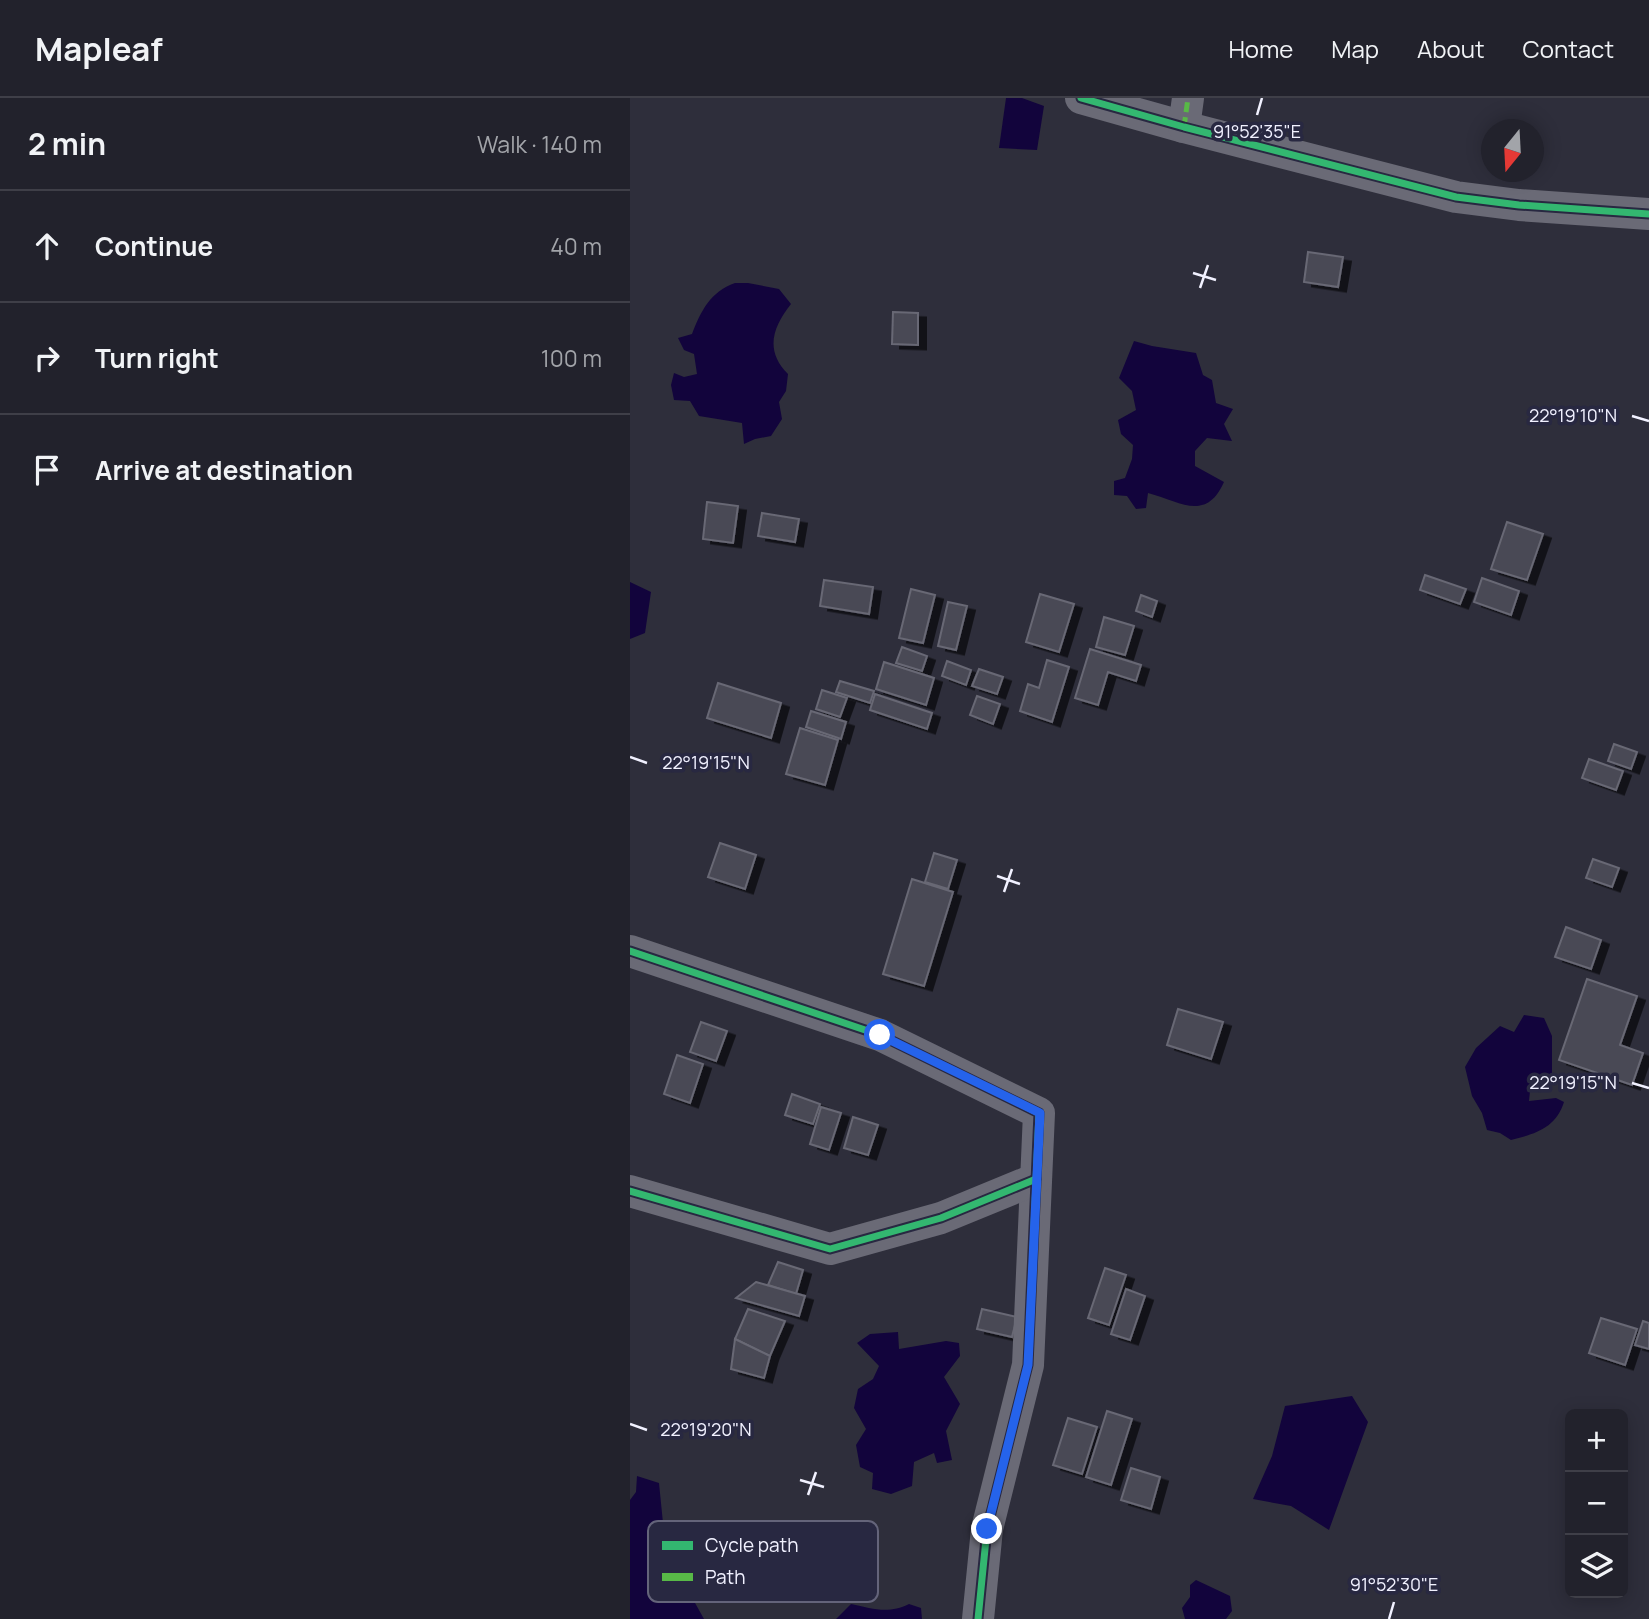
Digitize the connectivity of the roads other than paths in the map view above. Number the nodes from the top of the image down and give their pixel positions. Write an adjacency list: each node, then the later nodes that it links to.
1 (1081, 98): 2 (street)
2 (1186, 113): 3 (street)
3 (1649, 214)
4 (630, 951): 5 (street)
5 (1036, 1179): 6 (street); 7 (street)
6 (630, 1192)
7 (978, 1619)

